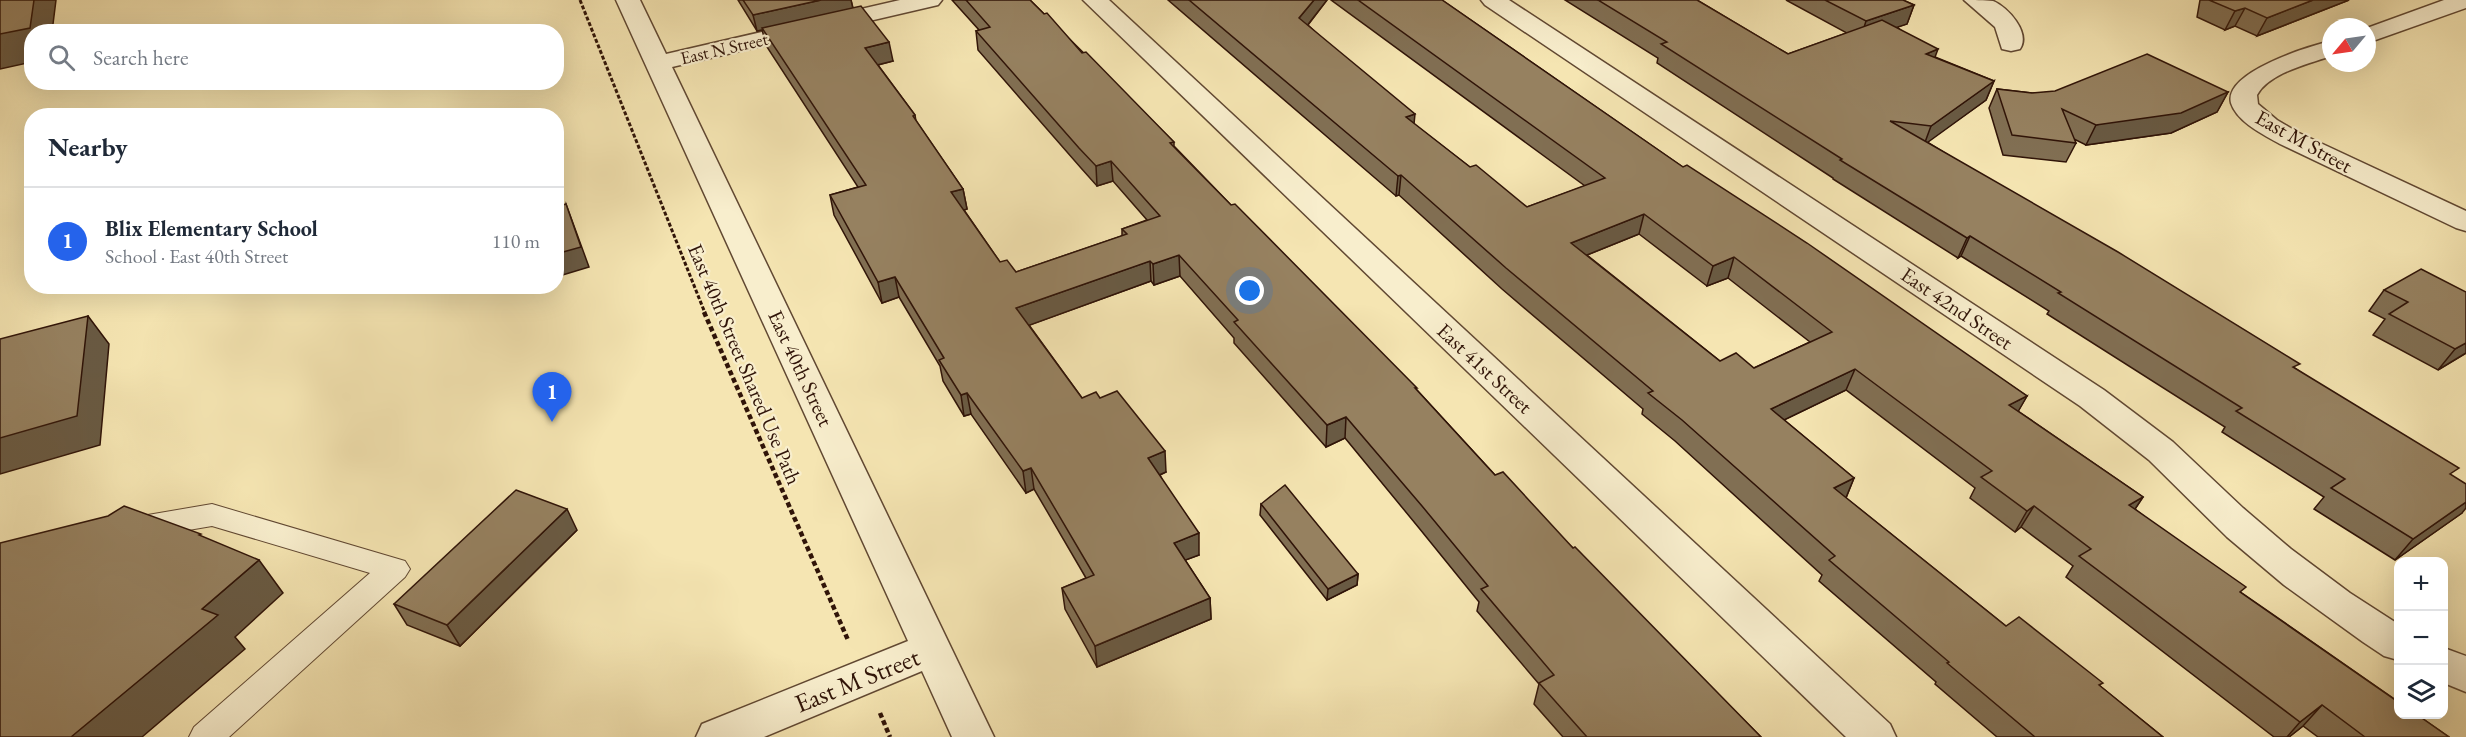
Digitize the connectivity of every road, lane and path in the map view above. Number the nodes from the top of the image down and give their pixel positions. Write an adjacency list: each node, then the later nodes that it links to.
1 (580, 0): 18 (path, East 40th Street Shared Use Path)
2 (628, 0): 11 (street, East 40th Street)
3 (930, 0): 11 (street, East N Street)
4 (1095, 0): 23 (street, East 41st Street)
5 (1493, 0): 14 (street, East 42nd Street)
6 (1977, 0): 9 (street)
7 (2466, 0): 8 (street)
8 (2376, 33)
9 (2011, 44)
10 (2322, 51): 12 (street, East M Street)
11 (658, 63): 15 (street, East 40th Street)
12 (2466, 222)
13 (111, 533): 19 (lane)
14 (2394, 642)
15 (932, 649): 18 (street, East M Street); 22 (street, East 40th Street)
16 (2448, 667): 17 (street)
17 (2466, 675)
18 (864, 677): 20 (street, East M Street); 21 (path, East 40th Street Shared Use Path)
19 (206, 737)
20 (717, 737)
21 (890, 737)
22 (973, 737)
23 (1875, 737)

